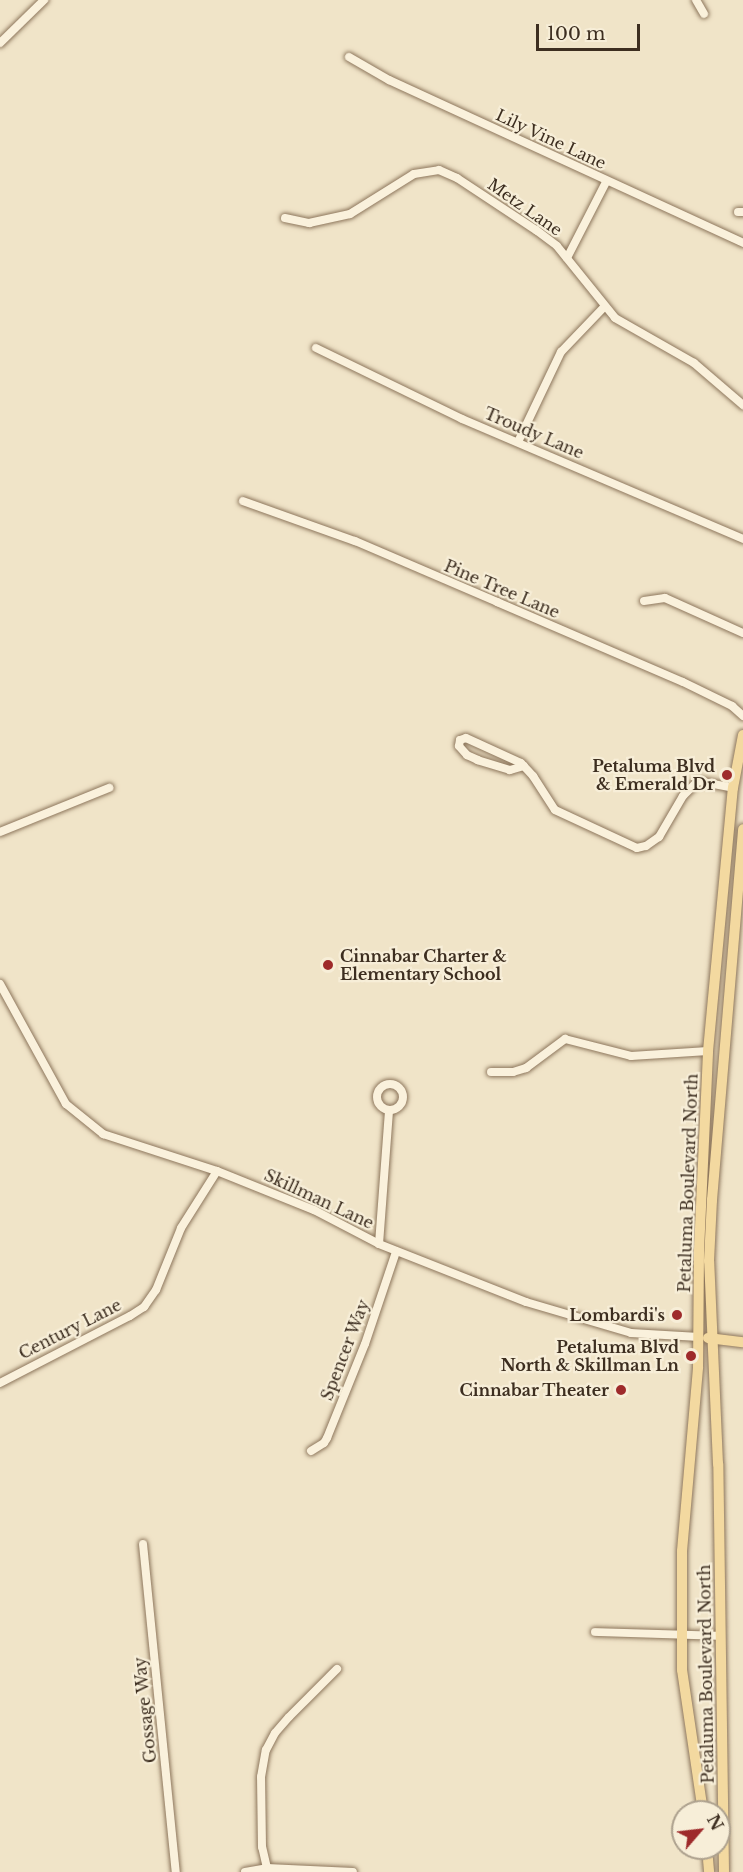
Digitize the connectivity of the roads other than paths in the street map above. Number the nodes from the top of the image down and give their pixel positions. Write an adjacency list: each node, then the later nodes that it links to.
1 (44, 0): 4 (street)
2 (696, 0): 3 (street)
3 (704, 14)
4 (0, 43)
5 (349, 57): 6 (street, Lily Vine Lane)
6 (606, 182): 8 (street, Lily Vine Lane); 9 (street)
7 (285, 218): 9 (street, Metz Lane)
8 (743, 243)
9 (567, 258): 10 (street, Metz Lane)
10 (604, 306): 12 (street, Metz Lane); 13 (street)
11 (316, 348): 13 (street, Troudy Lane)
12 (743, 405)
13 (518, 442): 15 (street, Troudy Lane)
14 (243, 501): 18 (street, Pine Tree Lane)
15 (743, 539)
16 (644, 601): 17 (street)
17 (743, 633)
18 (743, 716)
19 (743, 735): 22 (main road, Petaluma Boulevard North)
20 (524, 766): 20 (street); 22 (street)
21 (109, 788): 24 (street)
22 (732, 788): 27 (main road, Petaluma Boulevard North)
23 (743, 829): 34 (main road, Petaluma Boulevard North)
24 (0, 832)
25 (0, 984): 26 (street, Skillman Lane)
26 (3, 997): 30 (street, Skillman Lane)
27 (708, 1051): 28 (street); 33 (main road, Petaluma Boulevard North)
28 (491, 1072)
29 (389, 1111): 31 (street)
30 (217, 1171): 31 (street, Skillman Lane); 36 (street, Century Lane)
31 (379, 1244): 32 (street, Skillman Lane)
32 (396, 1252): 33 (street, Skillman Lane); 37 (street, Spencer Way)
33 (699, 1337): 34 (main road); 40 (main road, Petaluma Boulevard North)
34 (714, 1338): 35 (main road); 41 (main road, Petaluma Boulevard North)
35 (743, 1341)
36 (0, 1383)
37 (311, 1451)
38 (143, 1544): 45 (street, Gossage Way)
39 (594, 1632): 40 (street)
40 (682, 1635): 41 (street); 43 (main road, Petaluma Boulevard North)
41 (721, 1636): 48 (main road, Petaluma Boulevard North)
42 (337, 1669): 44 (street)
43 (701, 1800)
44 (267, 1868): 46 (street); 47 (street)
45 (176, 1872)
46 (245, 1872)
47 (353, 1872)
48 (724, 1872)

